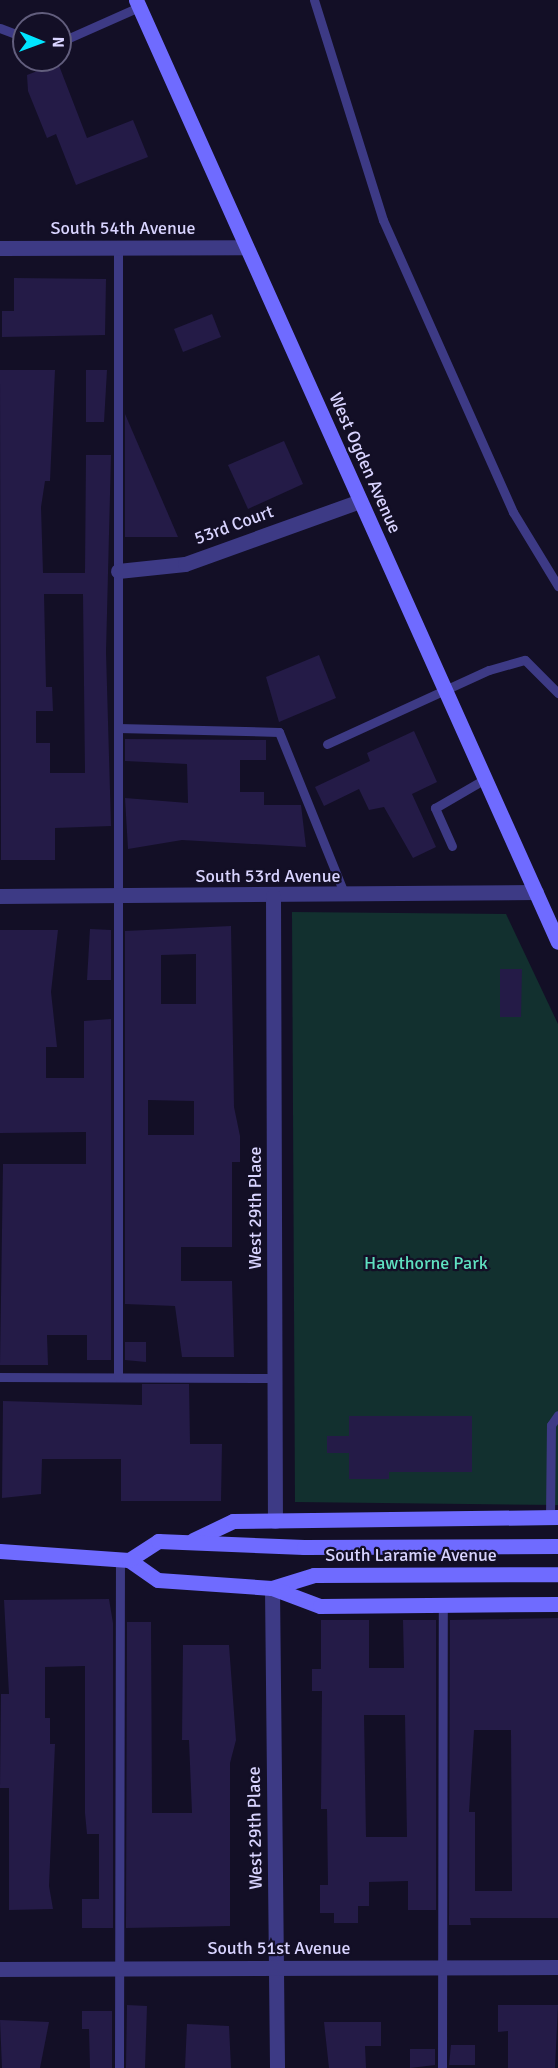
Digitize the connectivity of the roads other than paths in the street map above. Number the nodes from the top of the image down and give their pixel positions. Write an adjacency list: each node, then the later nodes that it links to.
1 (314, 0): 9 (lane)
2 (137, 4): 3 (lane); 4 (main road, West Ogden Avenue)
3 (72, 36)
4 (246, 247): 6 (street, South 54th Avenue); 7 (main road, West Ogden Avenue)
5 (0, 248): 6 (street, South 54th Avenue)
6 (118, 248): 8 (lane)
7 (360, 501): 8 (street, 53rd Court); 10 (main road, West Ogden Avenue)
8 (118, 571): 12 (lane)
9 (558, 586)
10 (446, 692): 11 (lane); 13 (lane); 14 (main road, West Ogden Avenue)
11 (558, 693)
12 (118, 728): 17 (lane); 19 (lane)
13 (327, 744)
14 (485, 779): 15 (lane); 16 (main road, West Ogden Avenue)
15 (452, 846)
16 (536, 892): 17 (street, South 53rd Avenue); 21 (main road, West Ogden Avenue)
17 (345, 895): 20 (street, South 53rd Avenue)
18 (0, 896): 19 (street, South 53rd Avenue)
19 (118, 896): 20 (street, South 53rd Avenue); 23 (lane)
20 (273, 896): 24 (street, West 29th Place)
21 (558, 942)
22 (0, 1377): 23 (lane)
23 (118, 1377): 24 (lane)
24 (275, 1377): 27 (street, West 29th Place)
25 (558, 1415): 26 (lane)
26 (554, 1517): 27 (main road)
27 (275, 1521): 28 (main road)
28 (192, 1541): 29 (main road, South Laramie Avenue); 31 (main road, South Laramie Avenue)
29 (558, 1546)
30 (0, 1551): 31 (main road)
31 (124, 1560): 33 (main road, South Laramie Avenue); 40 (lane)
32 (558, 1574): 33 (main road, South Laramie Avenue)
33 (272, 1588): 35 (main road); 38 (street, West 29th Place)
34 (558, 1604): 35 (main road)
35 (443, 1605): 36 (lane)
36 (442, 1967): 37 (street, South 51st Avenue); 38 (street, South 51st Avenue); 43 (lane)
37 (558, 1967)
38 (276, 1968): 40 (street, South 51st Avenue); 42 (street, West 29th Place)
39 (0, 1969): 40 (street, South 51st Avenue)
40 (119, 1969): 41 (lane)
41 (119, 2068)
42 (277, 2068)
43 (442, 2068)

